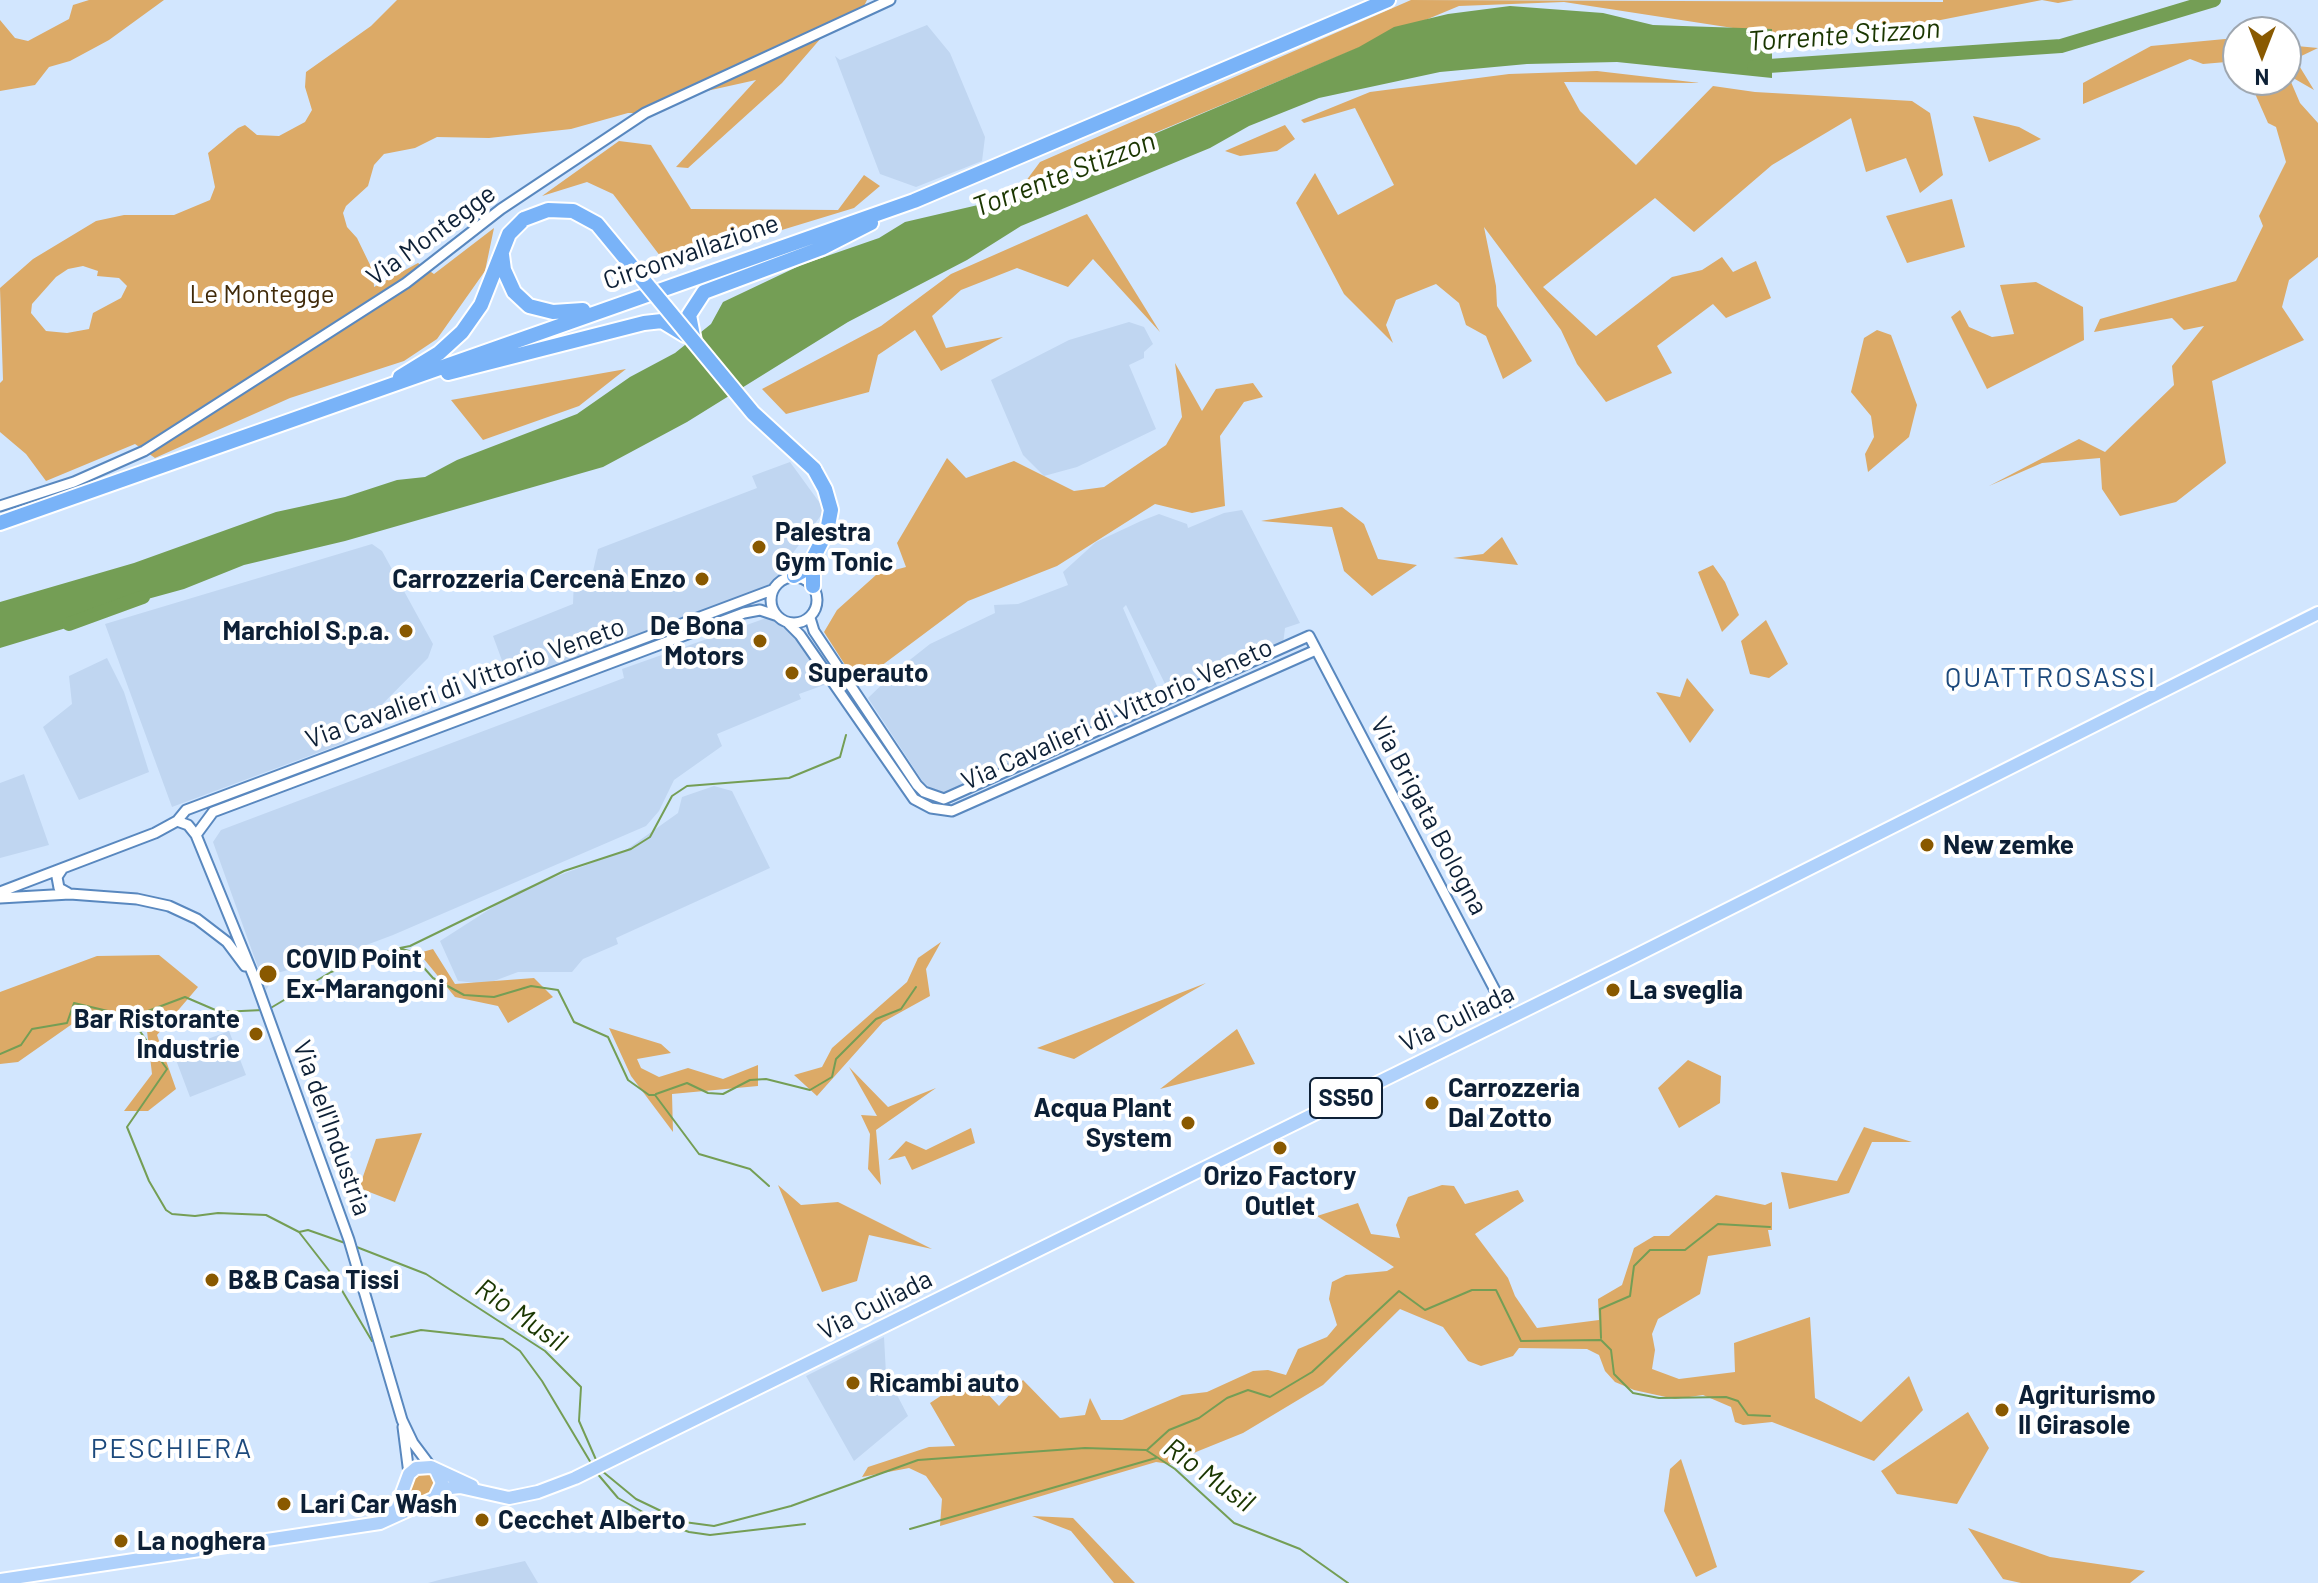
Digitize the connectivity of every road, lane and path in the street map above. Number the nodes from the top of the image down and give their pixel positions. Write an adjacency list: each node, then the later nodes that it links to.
1 (890, 0): 9 (street, Via Montegge)
2 (1388, 0): 3 (highway, Circonvallazione)
3 (914, 201): 5 (highway, Circonvallazione); 6 (highway)
4 (502, 252): 5 (highway); 6 (highway, bridge); 8 (highway)
5 (608, 306): 7 (highway, Circonvallazione)
6 (695, 342): 7 (highway, bridge); 11 (highway, bridge)
7 (393, 386): 8 (highway, Circonvallazione)
8 (368, 395): 10 (highway, Circonvallazione)
9 (0, 506)
10 (0, 523)
11 (814, 559): 12 (highway); 13 (highway)
12 (794, 576): 13 (street); 14 (street)
13 (813, 586): 17 (street)
14 (772, 590): 16 (street); 21 (street, Via Cavalieri di Vittorio Veneto)
15 (2318, 613): 30 (main road, Via Culiada / SS50)
16 (775, 615): 18 (street); 22 (street, Via Cavalieri di Vittorio Veneto)
17 (810, 618): 18 (street); 19 (street, Via Cavalieri di Vittorio Veneto)
18 (788, 623): 20 (street, Via Cavalieri di Vittorio Veneto)
19 (1309, 636): 20 (street, Via Brigata Bologna)
20 (1316, 650): 30 (street, Via Brigata Bologna)
21 (177, 821): 22 (street); 23 (street, Via Cavalieri di Vittorio Veneto)
22 (196, 835): 27 (street, Via dell'Industria)
23 (63, 868): 24 (street, Via Cavalieri di Vittorio Veneto); 25 (street)
24 (0, 892)
25 (70, 894): 26 (street); 28 (street)
26 (0, 898)
27 (236, 934): 28 (street); 29 (street, Via dell'Industria)
28 (227, 942): 29 (street)
29 (254, 977): 31 (street, Via dell'Industria)
30 (1509, 1017): 35 (main road, Via Culiada / SS50)
31 (402, 1420): 32 (street, Via dell'Industria); 33 (street, Via dell'Industria)
32 (433, 1468): 33 (main road); 34 (main road); 35 (main road, Via Culiada / SS50)
33 (407, 1479): 36 (main road); 37 (main road)
34 (442, 1489): 35 (main road, Via Culiada / SS50); 36 (main road)
35 (477, 1490)
36 (423, 1502): 37 (main road)
37 (380, 1523): 38 (main road)
38 (0, 1580)

